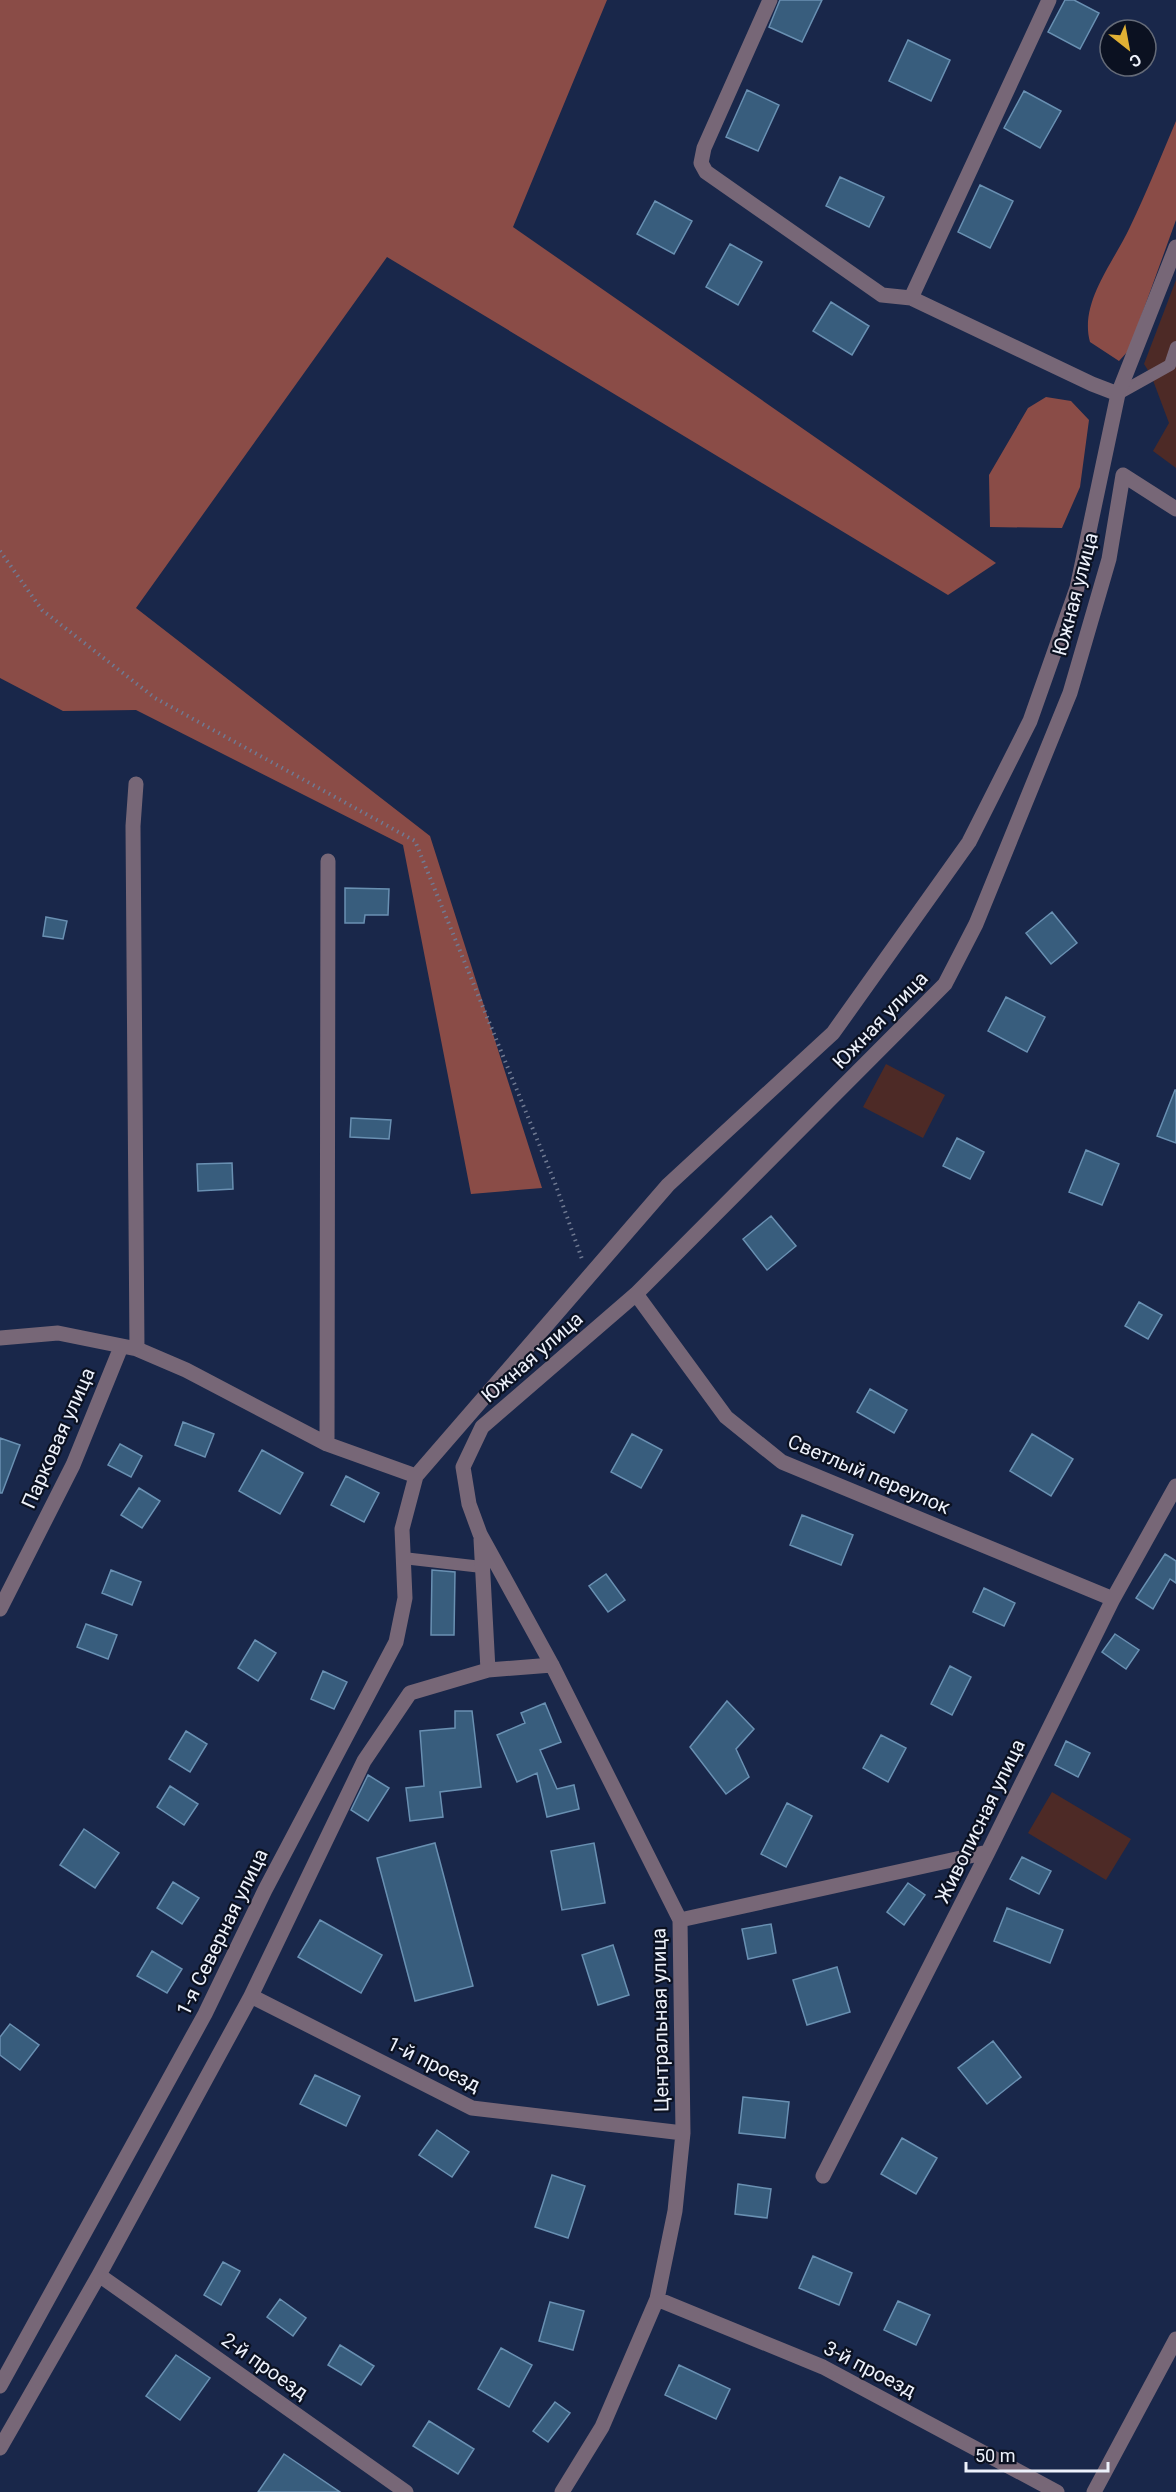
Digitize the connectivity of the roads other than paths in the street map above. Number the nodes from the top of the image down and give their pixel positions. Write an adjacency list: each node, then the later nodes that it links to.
1 (770, 0): 4 (street)
2 (1049, 0): 4 (street)
3 (1176, 247): 7 (street)
4 (911, 298): 7 (street)
5 (1176, 346): 6 (lane)
6 (1173, 366): 7 (lane)
7 (1118, 394): 17 (street)
8 (1176, 509): 11 (street, Южная улица)
9 (136, 784): 14 (street)
10 (328, 861): 15 (street)
11 (636, 1294): 16 (street, Южная улица); 22 (street, Светлый переулок)
12 (0, 1338): 13 (street)
13 (121, 1347): 14 (street); 23 (street, Парковая улица)
14 (137, 1349): 15 (street)
15 (327, 1444): 17 (street)
16 (463, 1467): 19 (street, Центральная улица)
17 (416, 1476): 20 (street, 1-я Северная улица)
18 (1176, 1486): 22 (street, Живописная улица)
19 (480, 1534): 21 (street); 24 (street, Центральная улица)
20 (403, 1558): 21 (lane); 34 (street, 1-я Северная улица)
21 (482, 1567): 25 (street)
22 (1113, 1599): 26 (street, Живописная улица)
23 (0, 1609)
24 (552, 1665): 25 (street); 27 (street, Центральная улица)
25 (488, 1670): 28 (street)
26 (988, 1852): 27 (street); 30 (street, Живописная улица)
27 (680, 1920): 29 (street, Центральная улица)
28 (251, 1996): 29 (street, 1-й проезд); 31 (street)
29 (683, 2133): 32 (street, Центральная улица)
30 (824, 2176)
31 (99, 2275): 35 (street); 36 (street, 2-й проезд)
32 (657, 2299): 37 (street, Центральная улица); 38 (street, 3-й проезд)
33 (1176, 2339): 39 (street)
34 (0, 2386)
35 (0, 2448)
36 (406, 2492)
37 (562, 2492)
38 (1057, 2492)
39 (1094, 2492)

